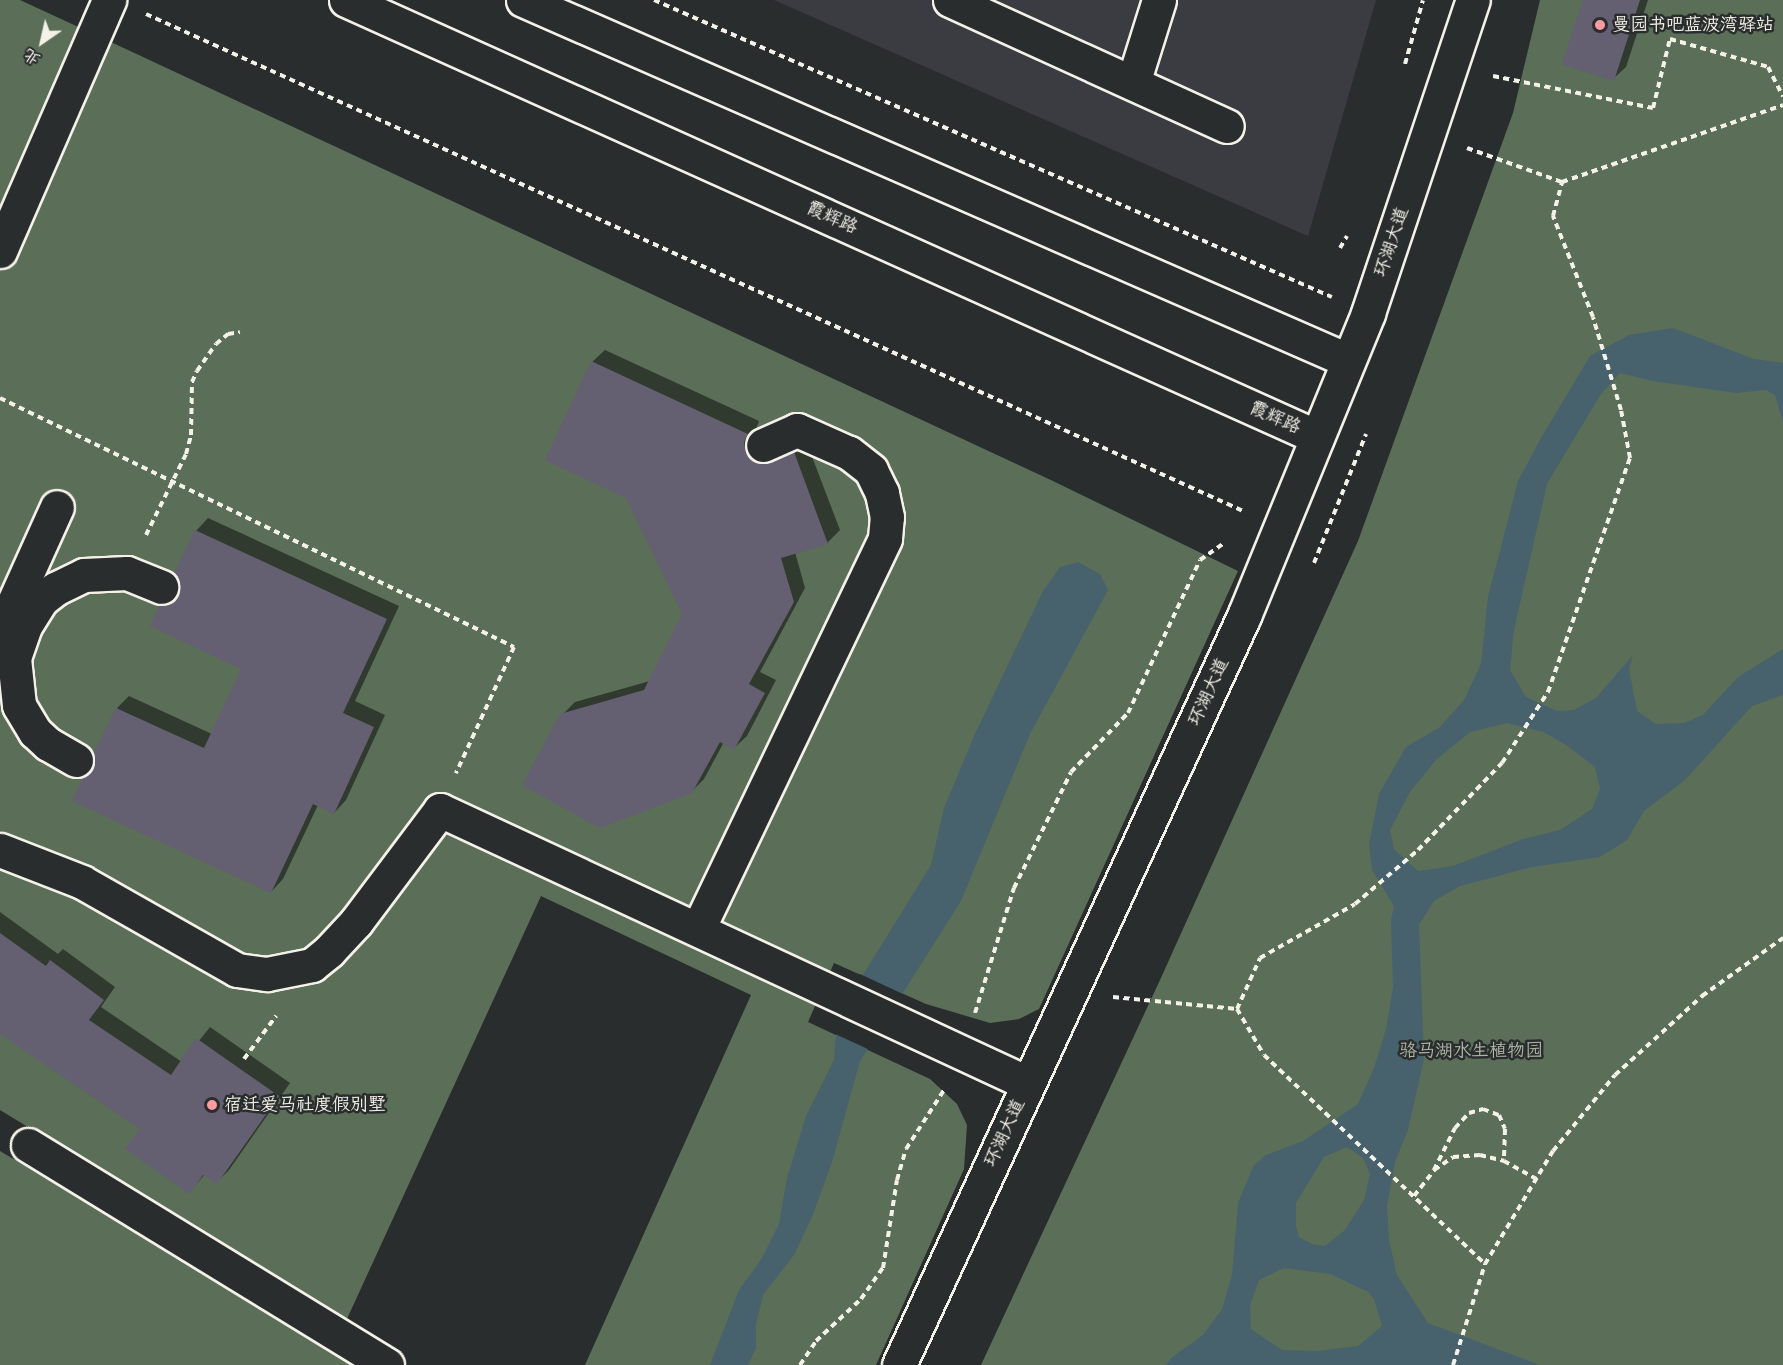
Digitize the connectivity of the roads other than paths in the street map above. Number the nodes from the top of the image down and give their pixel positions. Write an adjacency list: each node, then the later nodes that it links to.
1 (346, 0): 11 (street, 霞辉路)
2 (523, 0): 10 (street)
3 (950, 0): 7 (street)
4 (1159, 0): 7 (street)
5 (1473, 0): 10 (street, 环湖大道)
6 (123, 5): 9 (street)
7 (1133, 83): 8 (street)
8 (1227, 126)
9 (0, 251)
10 (1347, 360): 11 (street, 环湖大道)
11 (1317, 437): 19 (street, 环湖大道)
12 (763, 446): 18 (street)
13 (57, 507): 15 (street)
14 (161, 587): 15 (street)
15 (6, 637): 16 (street)
16 (76, 760)
17 (0, 850): 18 (street)
18 (698, 929): 19 (street)
19 (1027, 1083): 22 (street, 环湖大道)
20 (28, 1145): 21 (street)
21 (387, 1365)
22 (899, 1365)

